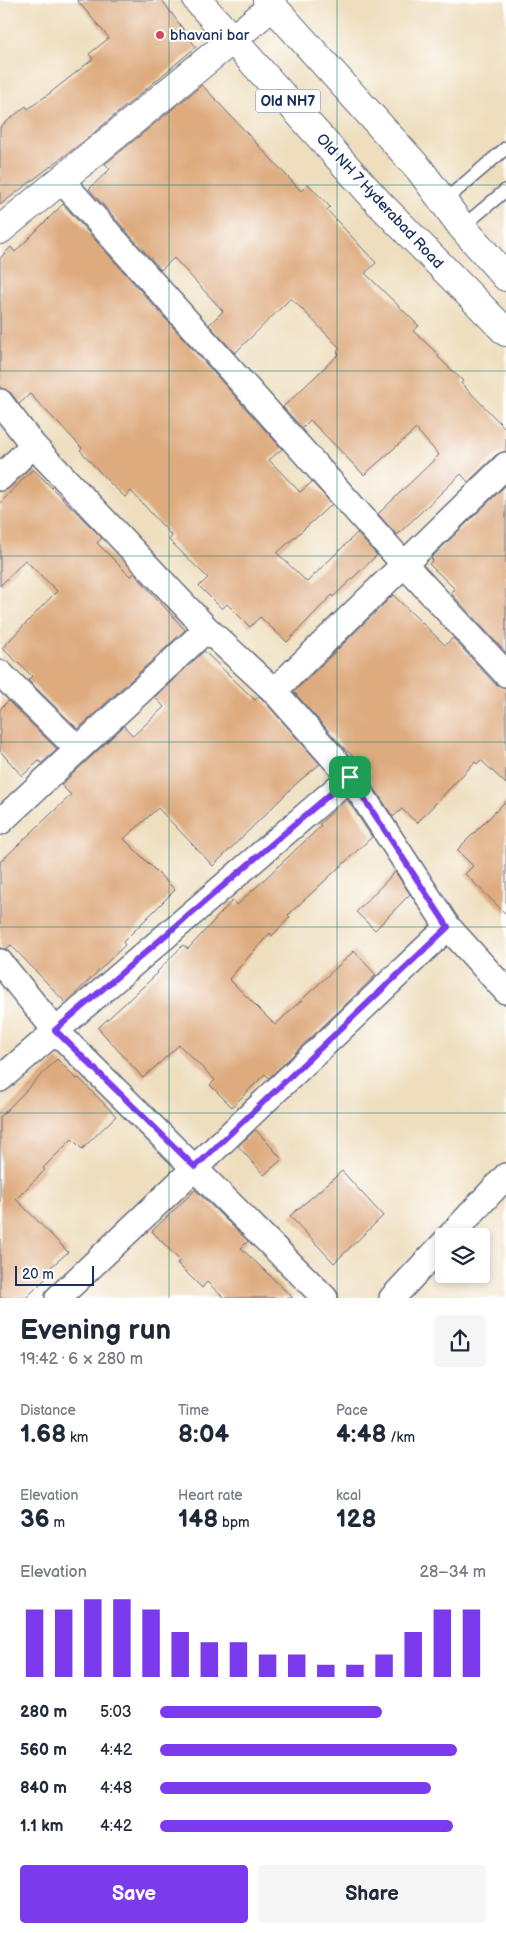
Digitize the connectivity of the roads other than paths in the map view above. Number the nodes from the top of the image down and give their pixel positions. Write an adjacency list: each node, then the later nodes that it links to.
1 (197, 0): 3 (main road, Old NH 7 Hyderabad Road / Old NH7)
2 (270, 3): 3 (main road); 7 (main road, Old NH7)
3 (232, 39): 5 (main road); 11 (main road, Old NH 7 Hyderabad Road / Old NH7)
4 (506, 148): 7 (lane)
5 (62, 181): 9 (main road); 16 (street)
6 (506, 190): 8 (lane)
7 (443, 202): 8 (main road, Old NH7)
8 (462, 227): 10 (main road, Old NH7)
9 (0, 230)
10 (506, 277)
11 (506, 332)
12 (0, 402): 13 (street)
13 (33, 445): 15 (street); 17 (street)
14 (506, 465): 16 (street)
15 (0, 478)
16 (403, 563): 19 (street); 20 (street)
17 (206, 629): 20 (street); 21 (street)
18 (0, 673): 21 (street)
19 (506, 674)
20 (274, 691): 22 (street)
21 (78, 749): 23 (street)
22 (350, 777): 24 (street); 27 (street)
23 (0, 822)
24 (448, 927): 26 (street); 29 (street)
25 (0, 962): 27 (street)
26 (506, 991)
27 (55, 1030): 28 (street); 29 (street)
28 (0, 1079)
29 (195, 1167): 33 (street); 34 (street)
30 (506, 1176): 31 (street)
31 (457, 1228)
32 (435, 1253): 35 (street)
33 (58, 1298)
34 (325, 1298)
35 (392, 1298)

